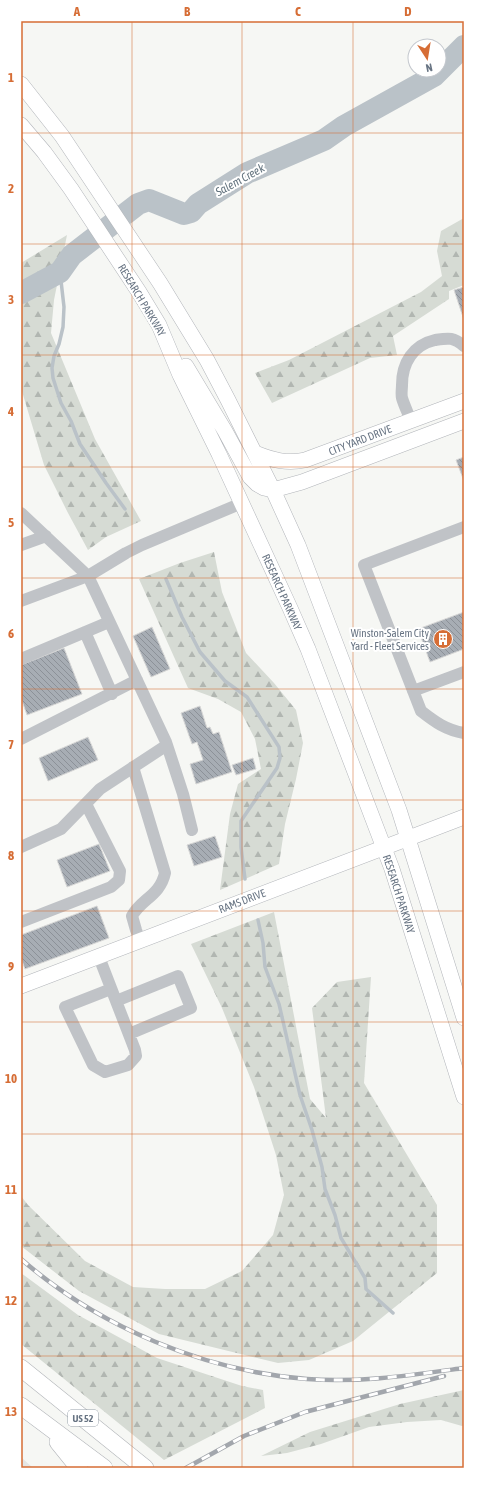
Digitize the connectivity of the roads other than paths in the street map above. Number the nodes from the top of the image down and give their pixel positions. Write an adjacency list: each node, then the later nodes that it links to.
1 (21, 84): 8 (main road, RESEARCH PARKWAY)
2 (21, 125): 3 (main road, RESEARCH PARKWAY)
3 (160, 324): 9 (main road); 10 (main road, RESEARCH PARKWAY)
4 (464, 346): 6 (street)
5 (464, 400): 6 (main road, CITY YARD DRIVE)
6 (411, 421): 8 (main road, CITY YARD DRIVE)
7 (464, 421): 9 (main road, CITY YARD DRIVE)
8 (255, 453): 9 (main road, RESEARCH PARKWAY)
9 (273, 490): 31 (main road, RESEARCH PARKWAY)
10 (242, 504): 15 (street); 33 (main road, RESEARCH PARKWAY)
11 (21, 513): 13 (street)
12 (464, 527): 22 (street)
13 (46, 536): 14 (street); 15 (street)
14 (21, 545)
15 (88, 576): 16 (street); 17 (street)
16 (21, 601)
17 (109, 622): 18 (street); 21 (street)
18 (85, 632): 19 (street); 23 (street)
19 (21, 659)
20 (464, 672): 22 (street)
21 (137, 680): 23 (street); 26 (street)
22 (413, 691): 24 (street)
23 (112, 694): 25 (street)
24 (464, 733)
25 (21, 739)
26 (166, 745): 27 (street); 30 (street)
27 (133, 767): 28 (street); 35 (street)
28 (86, 804): 32 (street); 34 (street)
29 (464, 817): 31 (main road, RAMS DRIVE)
30 (192, 830)
31 (408, 838): 33 (main road, RAMS DRIVE); 39 (main road, RESEARCH PARKWAY)
32 (21, 847)
33 (383, 848): 35 (main road, RAMS DRIVE); 41 (main road, RESEARCH PARKWAY)
34 (21, 922)
35 (140, 941): 36 (main road, RAMS DRIVE)
36 (99, 957): 37 (main road, RAMS DRIVE); 38 (street)
37 (21, 986)
38 (114, 995): 40 (street); 40 (street); 40 (street)
39 (464, 1018)
40 (129, 1034)
41 (464, 1097)
42 (21, 1368): 47 (highway, US 52)
43 (21, 1406): 44 (highway, US 52)
44 (41, 1422): 45 (highway); 46 (highway, US 52)
45 (79, 1468)
46 (104, 1468)
47 (145, 1468)

